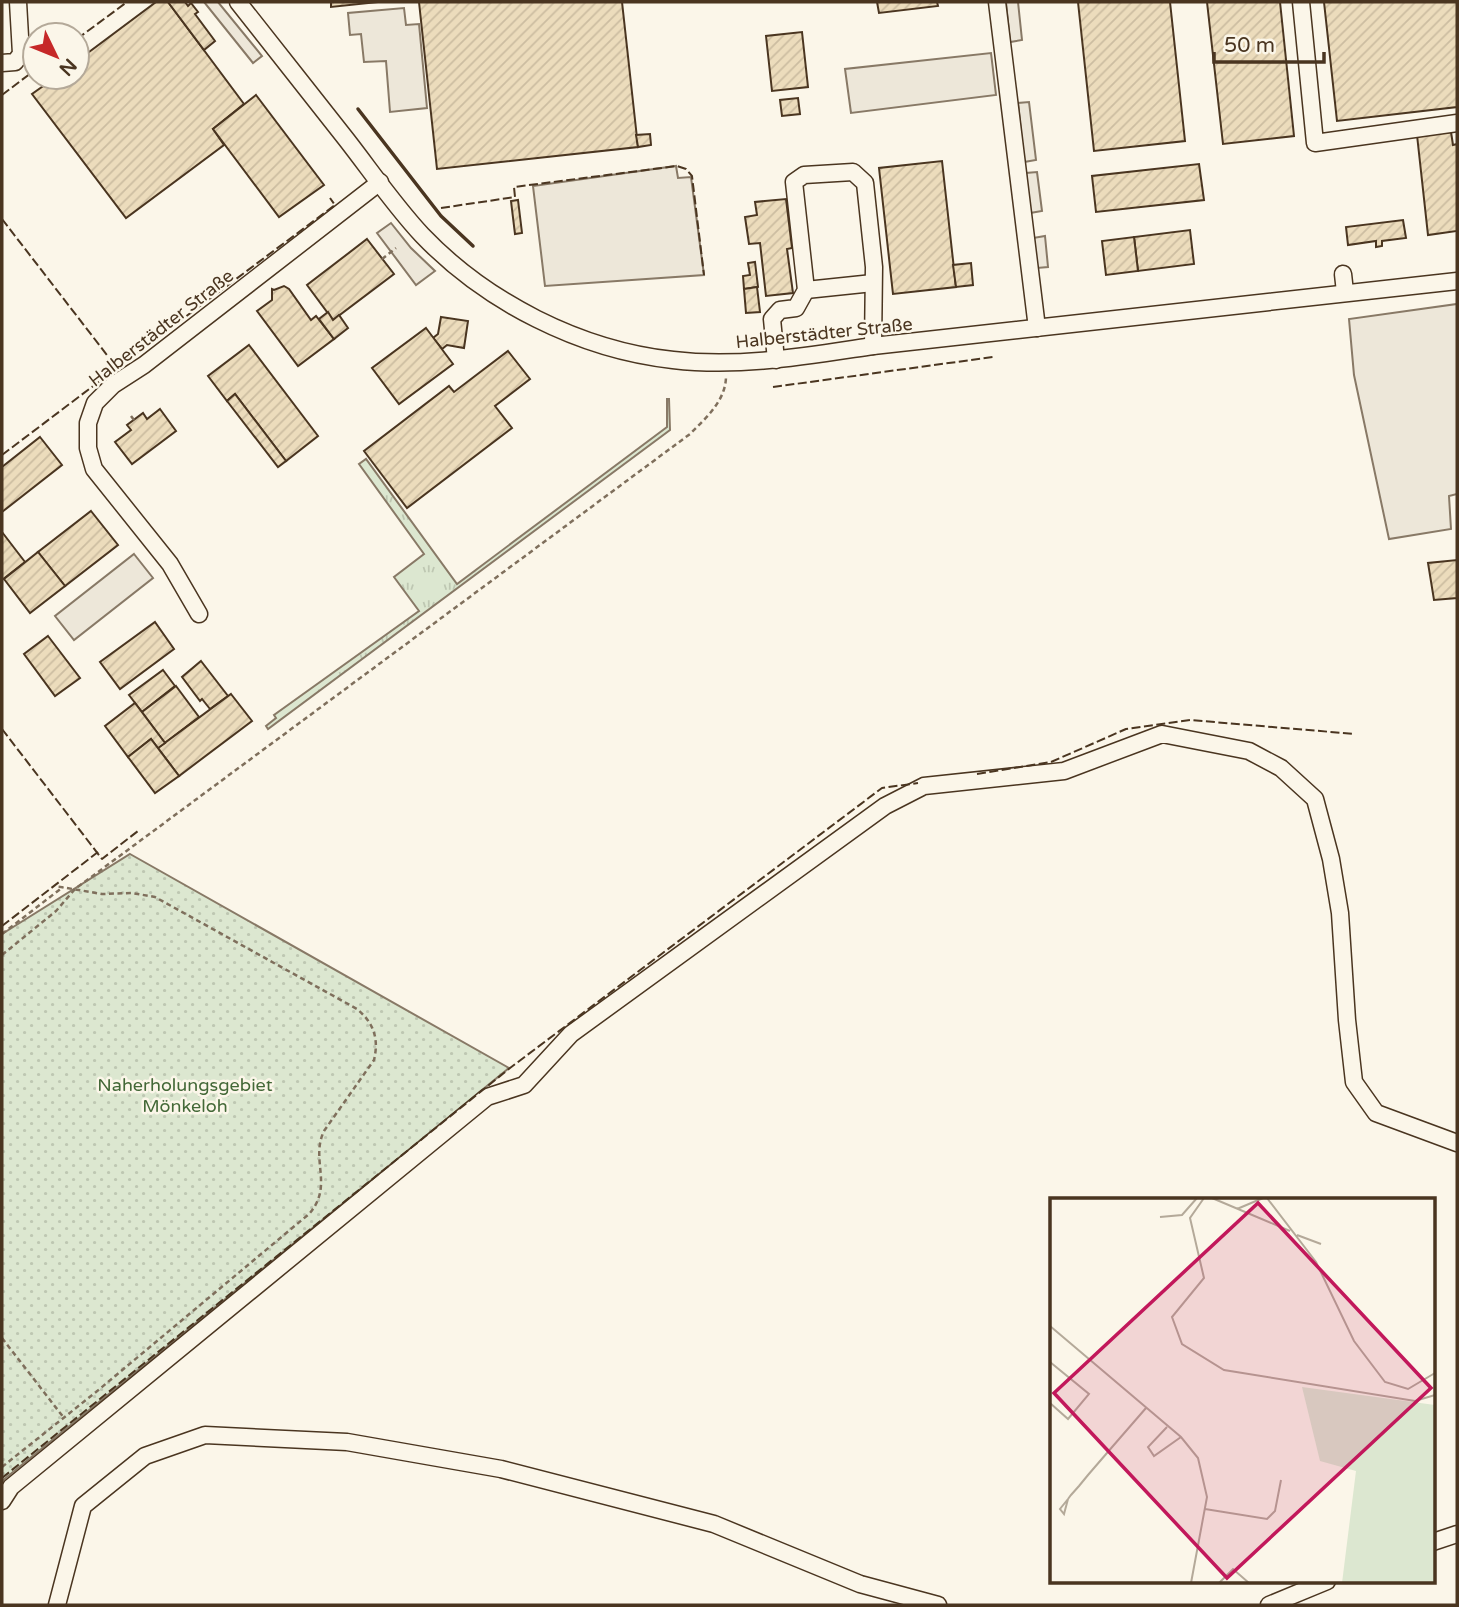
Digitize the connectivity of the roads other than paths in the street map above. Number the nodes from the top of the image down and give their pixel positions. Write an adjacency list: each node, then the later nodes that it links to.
1 (18, 2): 5 (street)
2 (238, 2): 7 (street, Halberstädter Straße)
3 (997, 2): 13 (street)
4 (1301, 2): 6 (street)
5 (2, 63)
6 (1457, 123)
7 (380, 182): 15 (street, Halberstädter Straße); 16 (street, Halberstädter Straße)
8 (1343, 274): 12 (street)
9 (1457, 281): 12 (street, Halberstädter Straße)
10 (873, 283): 11 (street); 11 (street); 14 (street)
11 (806, 290): 15 (street)
12 (1345, 292): 13 (street, Halberstädter Straße)
13 (1037, 328): 14 (street, Halberstädter Straße)
14 (873, 346): 15 (street, Halberstädter Straße)
15 (776, 360)
16 (200, 614)
17 (1457, 1143): 18 (street)
18 (2, 1501)
19 (1457, 1534): 20 (street)
20 (1434, 1542)
21 (1325, 1582): 24 (street)
22 (57, 1605): 23 (street)
23 (938, 1605)
24 (1269, 1605)

